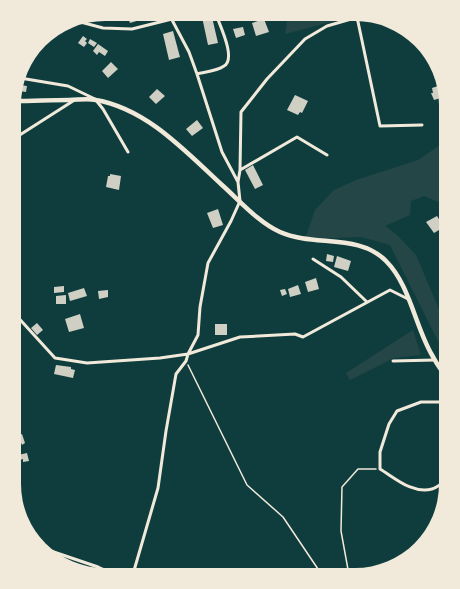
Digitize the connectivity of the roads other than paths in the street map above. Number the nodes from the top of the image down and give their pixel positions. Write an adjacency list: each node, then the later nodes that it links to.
1 (161, 21): 6 (street)
2 (174, 21): 7 (street)
3 (219, 21): 7 (street)
4 (344, 21): 16 (street)
5 (358, 21): 12 (street)
6 (86, 23)
7 (197, 74): 17 (street)
8 (25, 79): 9 (street)
9 (95, 99): 10 (main road); 14 (street); 18 (main road)
10 (74, 100): 11 (main road); 13 (street)
11 (21, 101)
12 (422, 125)
13 (21, 134)
14 (128, 152)
15 (327, 155): 16 (street)
16 (240, 170): 17 (street)
17 (238, 182): 18 (street)
18 (240, 200): 20 (main road); 23 (street)
19 (313, 259): 21 (street)
20 (408, 299): 21 (street); 24 (main road)
21 (367, 302): 23 (street)
22 (21, 321): 23 (street)
23 (188, 354): 31 (street)
24 (435, 360): 25 (street); 26 (main road)
25 (393, 361)
26 (439, 365)
27 (439, 402): 28 (street)
28 (439, 485)
29 (57, 553): 30 (street)
30 (100, 568)
31 (136, 568)

